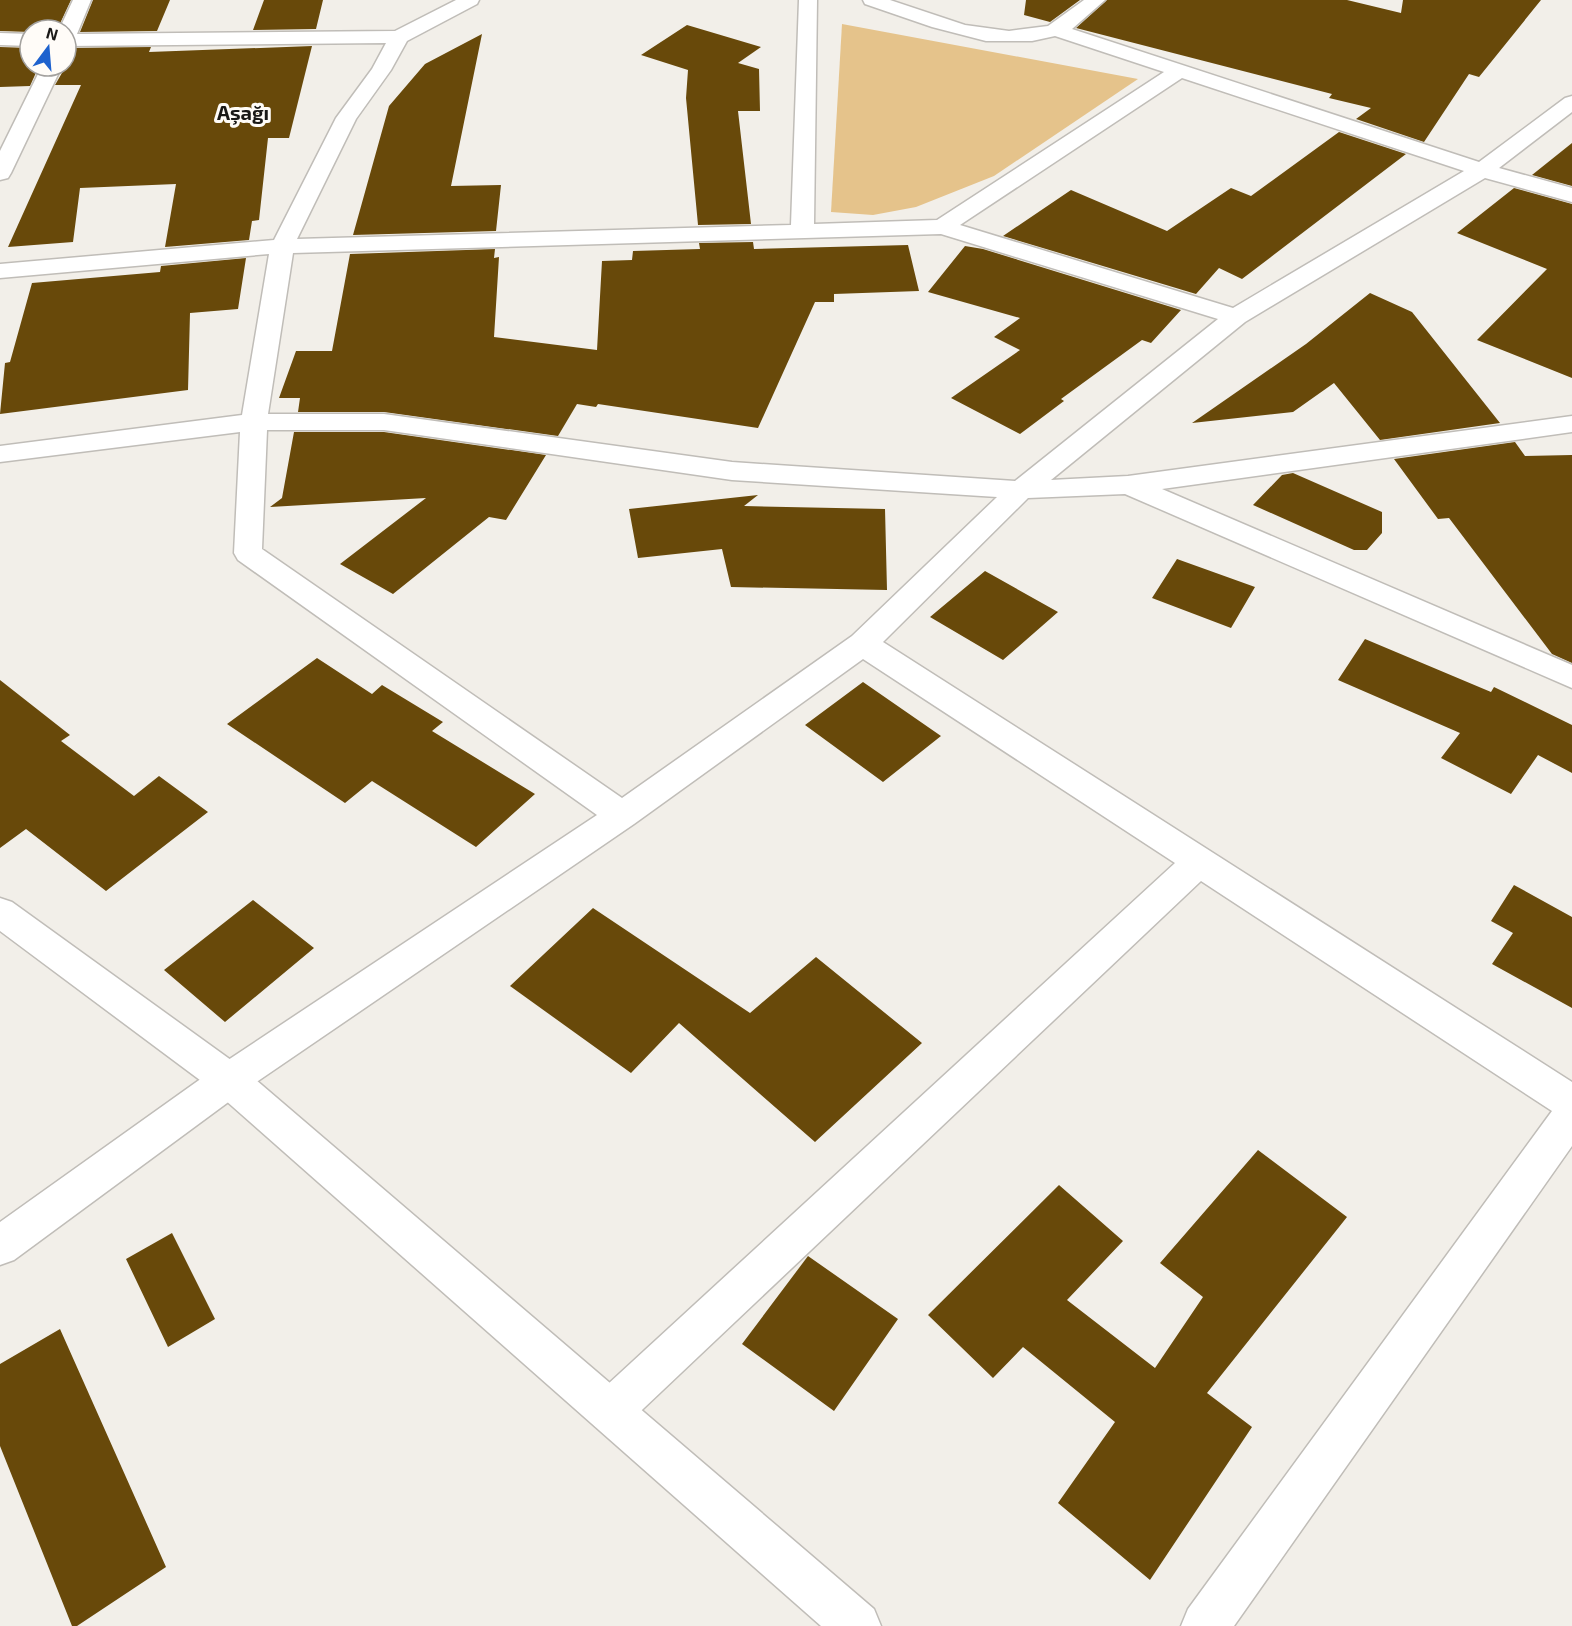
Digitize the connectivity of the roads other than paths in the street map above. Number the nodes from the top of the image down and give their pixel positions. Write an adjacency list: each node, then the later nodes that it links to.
1 (82, 0): 6 (street)
2 (470, 0): 8 (street)
3 (808, 0): 19 (street)
4 (872, 0): 7 (street)
5 (1096, 0): 7 (street)
6 (75, 18)
7 (1057, 30): 12 (street)
8 (399, 37): 10 (street); 20 (street)
9 (0, 39): 11 (street)
10 (78, 39)
11 (18, 40)
12 (1180, 70): 15 (street); 18 (street)
13 (46, 78): 16 (street)
14 (1572, 102): 15 (street)
15 (1482, 170): 17 (street); 22 (street)
16 (0, 173)
17 (1572, 195)
18 (942, 227): 19 (street); 22 (street)
19 (802, 232): 20 (street)
20 (282, 246): 21 (street); 23 (street)
21 (0, 271)
22 (1236, 317): 27 (street)
23 (254, 422): 25 (street); 27 (street); 30 (street)
24 (1572, 424): 26 (street)
25 (0, 454)
26 (1128, 485): 27 (street); 29 (street)
27 (1022, 490): 28 (street)
28 (863, 644): 30 (street); 31 (street)
29 (1572, 677)
30 (621, 816): 33 (street)
31 (1199, 862): 34 (street); 37 (street)
32 (0, 912): 33 (street)
33 (229, 1080): 36 (street); 37 (street)
34 (1572, 1103)
35 (1572, 1114): 39 (street)
36 (0, 1246)
37 (610, 1411): 38 (street)
38 (857, 1626)
39 (1205, 1626)

